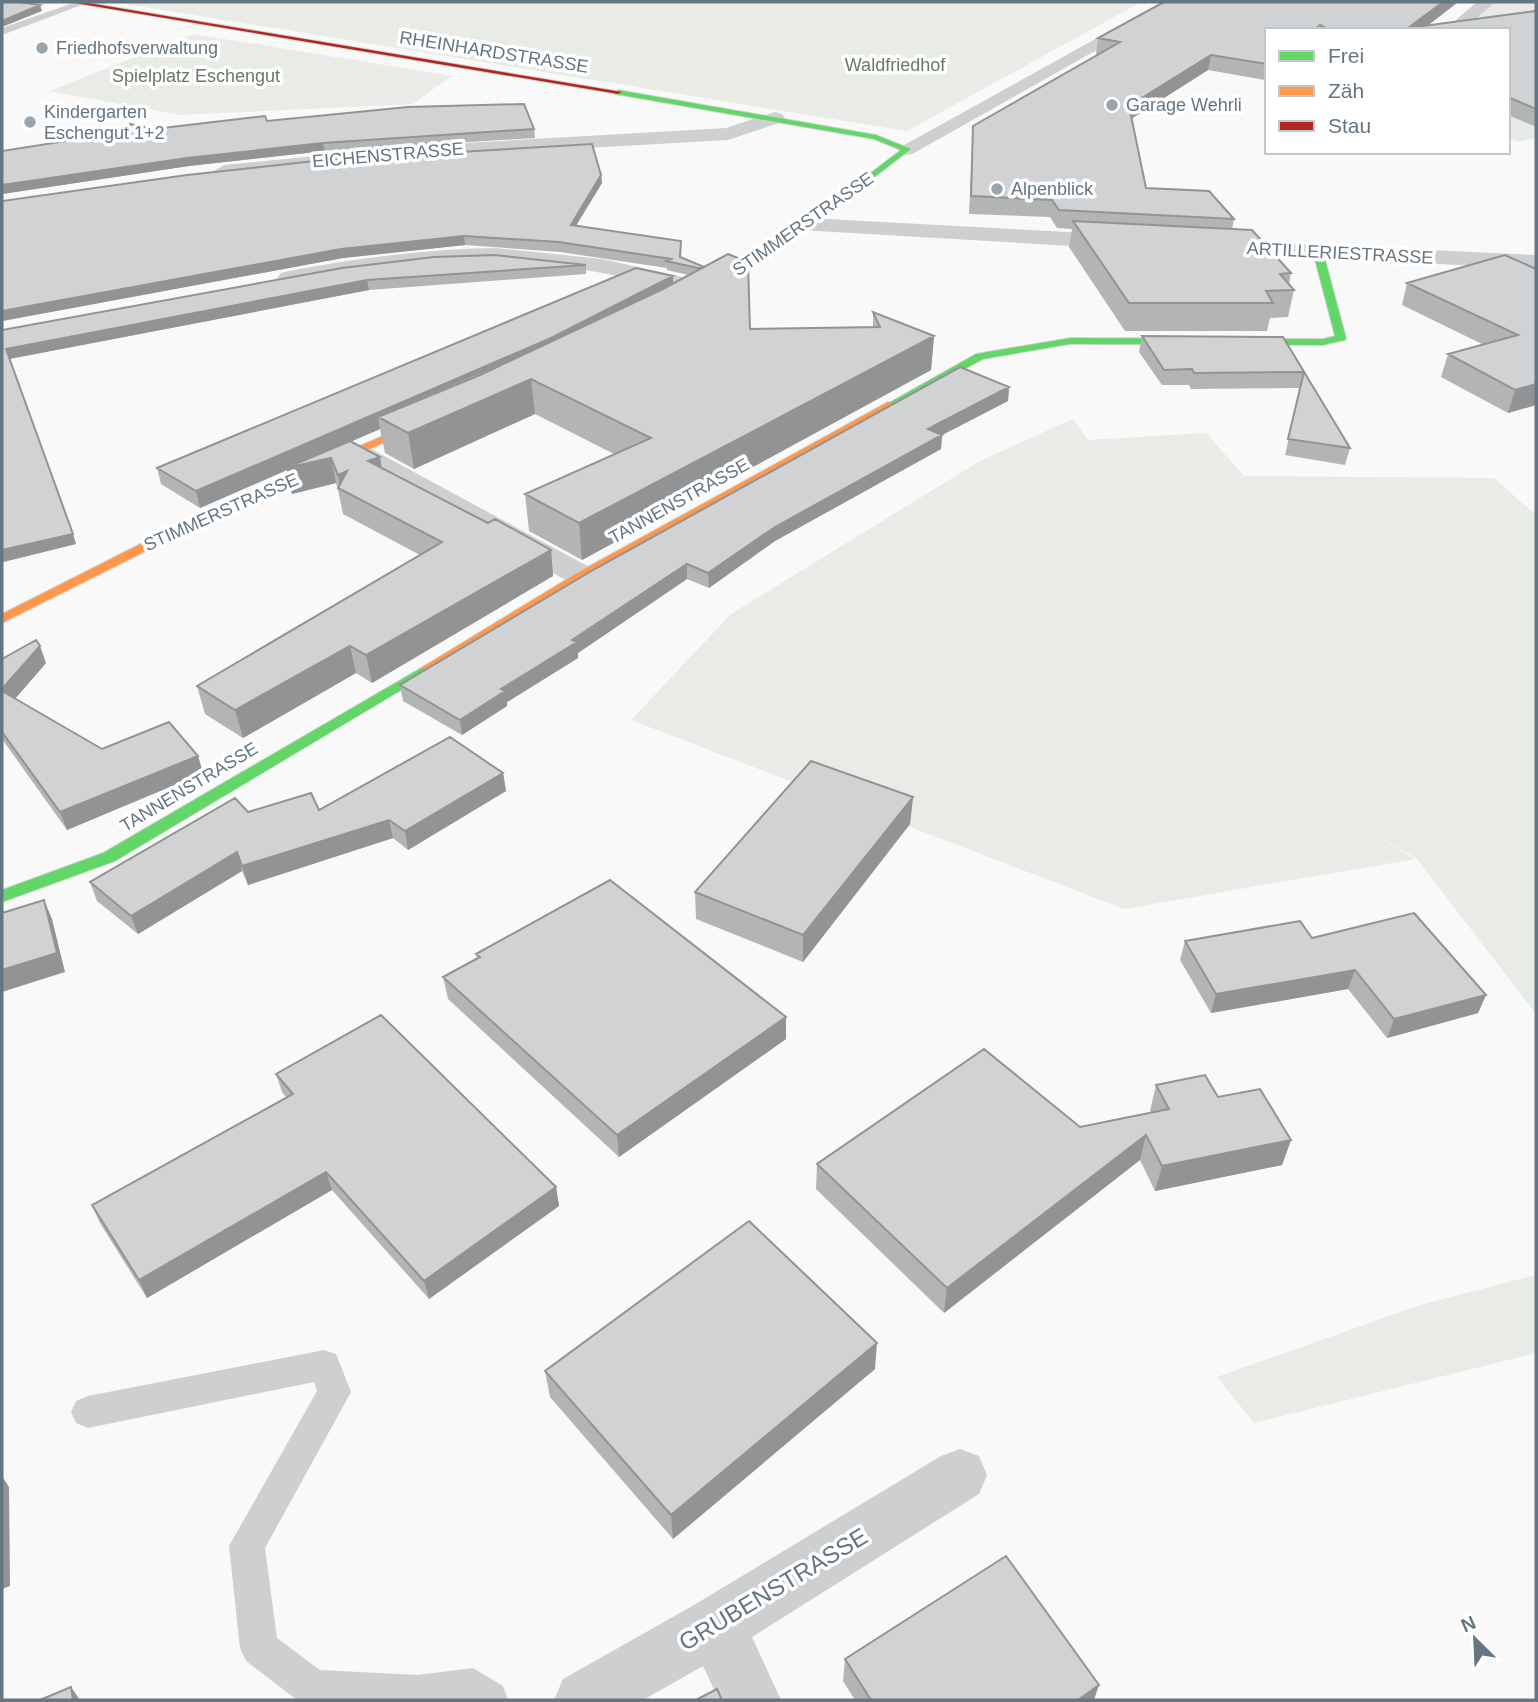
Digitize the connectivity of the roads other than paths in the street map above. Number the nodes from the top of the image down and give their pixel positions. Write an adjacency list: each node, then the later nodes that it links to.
1 (77, 2): 5 (lane); 6 (street, RHEINHARDSTRASSE)
2 (1174, 2): 7 (street, STIMMERSTRASSE)
3 (1487, 2): 4 (street)
4 (1454, 28)
5 (2, 32)
6 (775, 118): 7 (street, RHEINHARDSTRASSE); 8 (street, EICHENSTRASSE)
7 (907, 149): 9 (street, STIMMERSTRASSE)
8 (202, 174)
9 (808, 225): 10 (street); 15 (street, STIMMERSTRASSE)
10 (1146, 243)
11 (1199, 246): 12 (street, ARTILLERIESTRASSE)
12 (1318, 252): 13 (street, ARTILLERIESTRASSE); 19 (street, TANNENSTRASSE)
13 (1536, 262)
14 (263, 283): 15 (street)
15 (706, 289): 16 (street, STIMMERSTRASSE)
16 (683, 302)
17 (444, 414): 18 (street, STIMMERSTRASSE)
18 (356, 452): 19 (street); 20 (street, STIMMERSTRASSE)
19 (582, 576): 21 (street, TANNENSTRASSE)
20 (2, 619)
21 (2, 896)
22 (88, 1412): 25 (lane)
23 (960, 1475): 24 (street, GRUBENSTRASSE)
24 (715, 1626): 26 (street, GRUBENSTRASSE); 27 (street)
25 (489, 1700)
26 (584, 1700)
27 (751, 1700)

